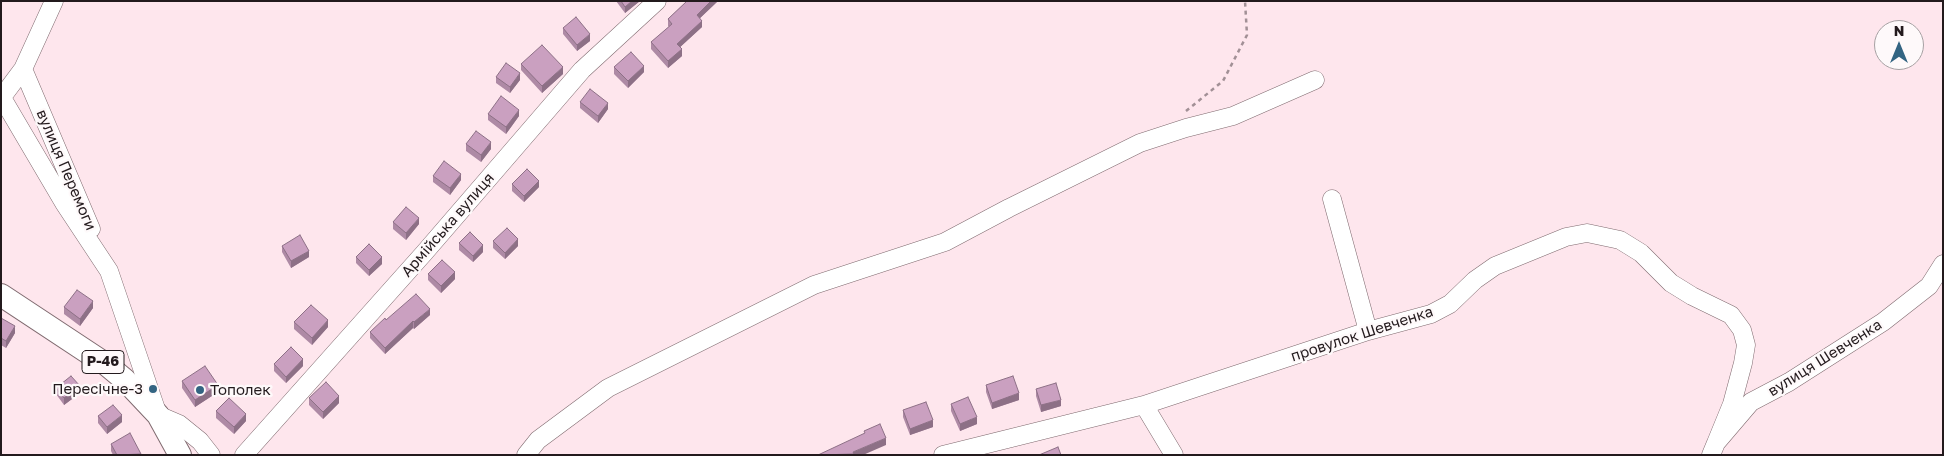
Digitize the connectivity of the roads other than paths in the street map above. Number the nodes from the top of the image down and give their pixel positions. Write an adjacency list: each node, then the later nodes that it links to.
1 (54, 1): 3 (street)
2 (657, 1): 16 (street, Армійська вулиця)
3 (23, 69): 5 (street); 8 (street, вулиця Перемоги)
4 (1315, 80): 17 (street)
5 (2, 97): 8 (street, вулиця Перемоги)
6 (1332, 199): 10 (street)
7 (1943, 264): 13 (street, вулиця Шевченка)
8 (109, 272): 12 (street, вулиця Перемоги)
9 (1, 295): 12 (main road, Р-46)
10 (1368, 331): 11 (street, провулок Шевченка); 13 (street, провулок Шевченка)
11 (1144, 405): 18 (street, провулок Шевченка); 19 (street)
12 (158, 415): 14 (main road, Р-46); 15 (street)
13 (1714, 449)
14 (180, 455)
15 (211, 455)
16 (244, 455)
17 (526, 455)
18 (943, 455)
19 (1174, 455)

